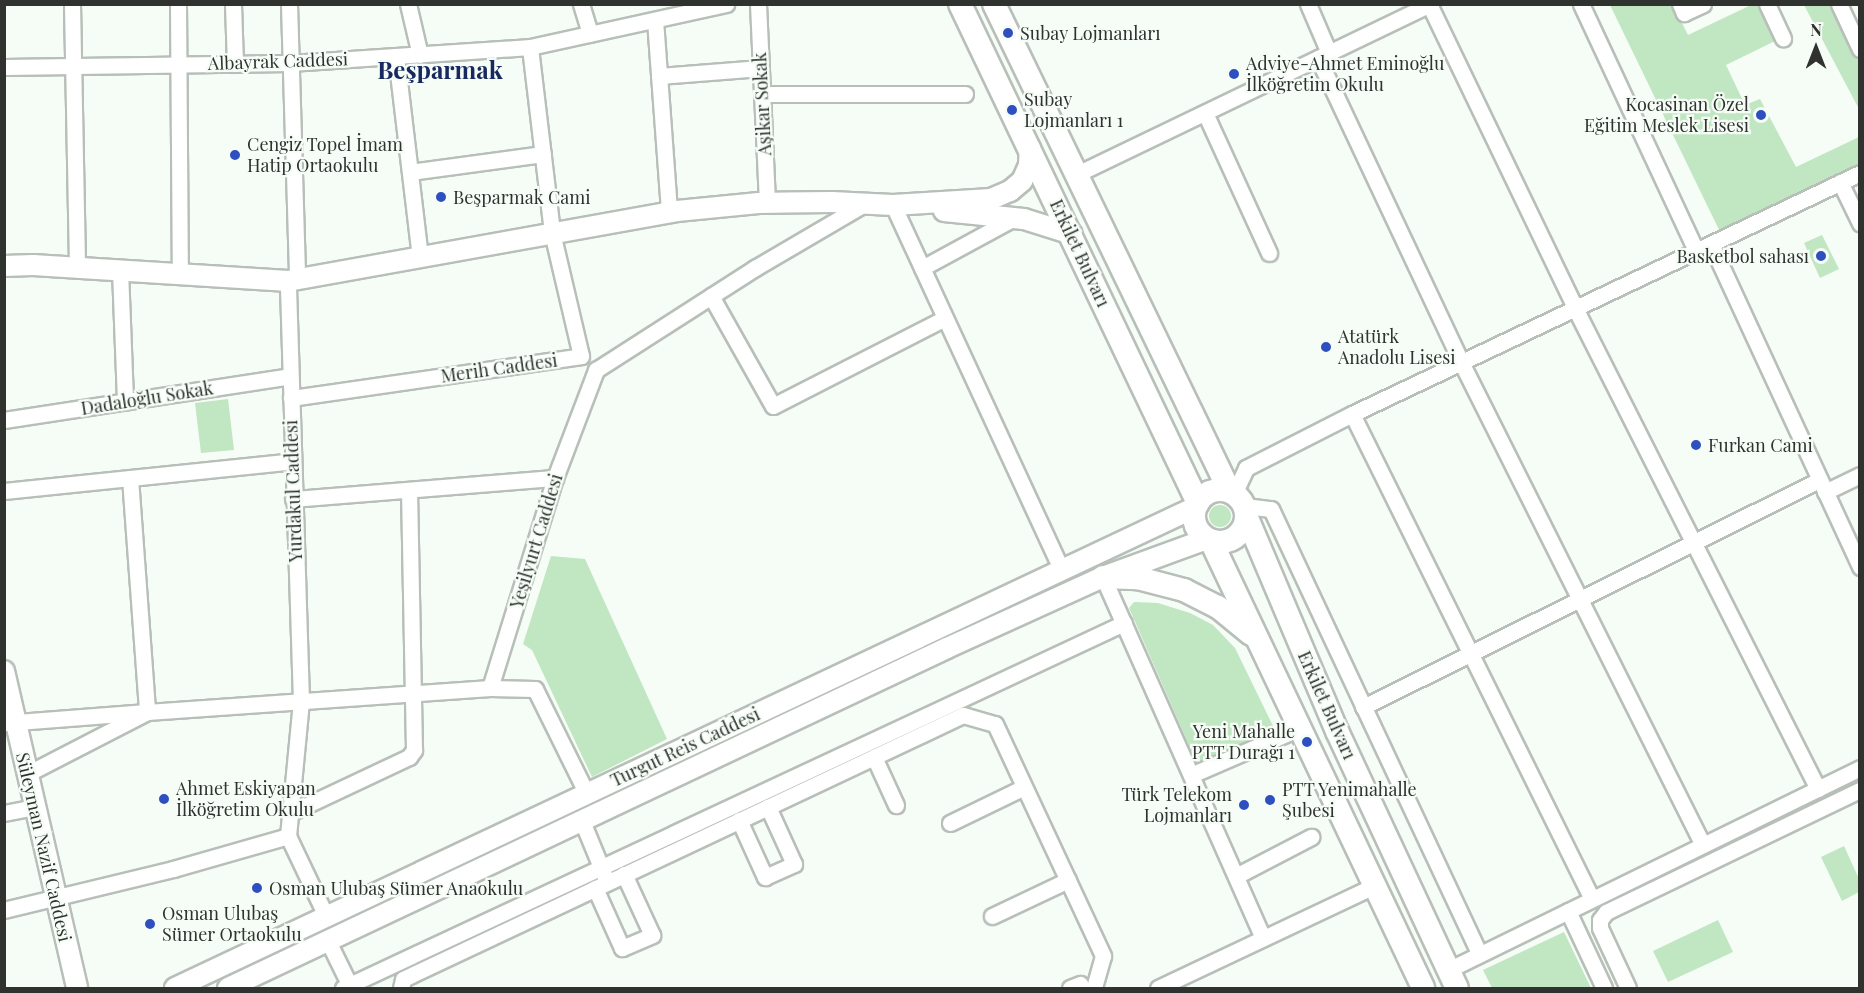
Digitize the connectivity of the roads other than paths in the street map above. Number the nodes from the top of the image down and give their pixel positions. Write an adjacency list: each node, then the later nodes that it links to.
1 (72, 4): 30 (street)
2 (178, 4): 29 (street)
3 (233, 4): 28 (street)
4 (289, 4): 27 (street, Yurdakul Caddesi)
5 (408, 4): 24 (street)
6 (581, 4): 20 (street)
7 (726, 4): 18 (street, Albayrak Caddesi)
8 (758, 4): 32 (street, Aşikar Sokak)
9 (960, 4): 37 (main road, Erkilet Bulvarı)
10 (994, 4): 41 (main road, Erkilet Bulvarı)
11 (1308, 4): 26 (street)
12 (1581, 4): 52 (street)
13 (1680, 4): 14 (street)
14 (1703, 4)
15 (1767, 4): 21 (street)
16 (1839, 4): 23 (street)
17 (1430, 5): 26 (street); 62 (street)
18 (703, 7): 19 (street, Albayrak Caddesi)
19 (655, 20): 20 (street, Albayrak Caddesi); 33 (street)
20 (590, 34): 22 (street, Albayrak Caddesi)
21 (1783, 38)
22 (530, 46): 24 (street, Albayrak Caddesi); 38 (street, Merih Caddesi)
23 (1860, 49)
24 (420, 55): 25 (street, Albayrak Caddesi)
25 (396, 56): 27 (street, Albayrak Caddesi); 39 (street)
26 (1324, 56): 36 (street); 65 (street)
27 (290, 63): 28 (street, Albayrak Caddesi); 60 (street, Yurdakul Caddesi)
28 (235, 64): 29 (street, Albayrak Caddesi)
29 (178, 65): 30 (street, Albayrak Caddesi); 59 (street)
30 (73, 66): 31 (street, Albayrak Caddesi); 56 (street)
31 (4, 67)
32 (761, 68): 33 (street); 34 (street, Aşikar Sokak)
33 (659, 76): 46 (street)
34 (762, 94): 35 (street); 43 (street, Aşikar Sokak)
35 (965, 94)
36 (1205, 113): 41 (street); 53 (street)
37 (1030, 148): 45 (street); 50 (main road, Erkilet Bulvarı)
38 (543, 154): 39 (street); 49 (street, Merih Caddesi)
39 (410, 172): 54 (street)
40 (1860, 173): 42 (street)
41 (1077, 174): 80 (main road, Erkilet Bulvarı)
42 (1840, 182): 48 (street); 51 (street)
43 (767, 203): 44 (street); 46 (street)
44 (866, 203): 45 (street); 61 (street)
45 (893, 206): 47 (street); 57 (street)
46 (669, 212): 49 (street)
47 (1014, 218): 50 (street); 57 (street)
48 (1860, 223)
49 (552, 232): 54 (street); 64 (street, Merih Caddesi)
50 (1072, 234): 81 (main road, Erkilet Bulvarı)
51 (1710, 244): 52 (street); 76 (street)
52 (1696, 250): 62 (street)
53 (1269, 253)
54 (420, 256): 60 (street)
55 (4, 266): 56 (street)
56 (77, 268): 58 (street)
57 (922, 268): 63 (street)
58 (120, 270): 59 (street); 69 (street)
59 (180, 274): 60 (street)
60 (292, 280): 67 (street, Yurdakul Caddesi)
61 (711, 296): 63 (street); 66 (street)
62 (1575, 308): 65 (street); 83 (street)
63 (945, 318): 85 (street)
64 (581, 356): 66 (street); 68 (street, Merih Caddesi)
65 (1461, 362): 70 (street); 87 (street)
66 (596, 370): 75 (street, Yeşilyurt Caddesi)
67 (290, 376): 68 (street, Yurdakul Caddesi); 69 (street, Dadaloğlu Sokak)
68 (291, 398): 72 (street, Yurdakul Caddesi)
69 (125, 402): 71 (street, Dadaloğlu Sokak)
70 (1352, 414): 80 (street); 90 (street)
71 (4, 420)
72 (292, 461): 74 (street); 79 (street, Yurdakul Caddesi)
73 (1860, 476): 76 (street)
74 (130, 478): 78 (street); 96 (street)
75 (555, 478): 77 (street); 92 (street, Yeşilyurt Caddesi)
76 (1822, 486): 83 (street); 84 (street)
77 (409, 490): 79 (street); 93 (street)
78 (4, 491)
79 (293, 499): 94 (street, Yurdakul Caddesi)
80 (1239, 502): 81 (main road); 82 (main road); 95 (street); 132 (main road, Erkilet Bulvarı)
81 (1197, 505): 82 (main road); 85 (street, Turgut Reis Caddesi)
82 (1209, 540): 86 (street, Turgut Reis Caddesi); 89 (main road, Erkilet Bulvarı)
83 (1693, 543): 87 (street); 104 (street)
84 (1860, 567)
85 (1061, 569): 106 (street, Turgut Reis Caddesi)
86 (1103, 577): 88 (street); 89 (main road); 113 (street, Turgut Reis Caddesi)
87 (1580, 599): 90 (street); 117 (street)
88 (1124, 623): 102 (street); 120 (street)
89 (1260, 644): 98 (main road, Erkilet Bulvarı)
90 (1470, 654): 95 (street); 124 (street)
91 (4, 671): 97 (street, Süleyman Nazif Caddesi)
92 (490, 688): 93 (street); 106 (street)
93 (414, 693): 94 (street); 111 (street)
94 (301, 701): 96 (street); 111 (street, Yurdakul Caddesi)
95 (1364, 707): 131 (street)
96 (147, 712): 97 (street); 101 (street)
97 (10, 722): 101 (street, Süleyman Nazif Caddesi)
98 (1300, 728): 102 (street); 122 (main road, Erkilet Bulvarı)
99 (874, 757): 103 (street); 107 (street); 109 (street)
100 (1860, 768): 104 (street)
101 (27, 774): 108 (street, Süleyman Nazif Caddesi)
102 (1191, 775): 119 (street)
103 (1024, 786): 114 (street); 121 (street)
104 (1818, 789): 117 (street)
105 (1860, 790): 142 (street)
106 (586, 794): 127 (street, Turgut Reis Caddesi)
107 (896, 805)
108 (35, 807): 110 (street); 123 (street, Süleyman Nazif Caddesi)
109 (768, 807): 112 (street); 112 (street)
110 (4, 813)
111 (290, 813): 115 (street, Yurdakul Caddesi)
112 (739, 820): 118 (street)
113 (582, 821): 120 (street); 130 (street, Turgut Reis Caddesi)
114 (950, 823)
115 (288, 836): 123 (street); 127 (street)
116 (1311, 837): 119 (street)
117 (1703, 845): 124 (street)
118 (624, 874): 120 (street); 120 (street)
119 (1236, 876): 129 (street)
120 (601, 879): 133 (street); 138 (street)
121 (1068, 880): 128 (street); 134 (street)
122 (1374, 886): 129 (street); 140 (main road, Erkilet Bulvarı)
123 (56, 896): 125 (street); 135 (street, Süleyman Nazif Caddesi)
124 (1592, 899): 126 (street)
125 (4, 910)
126 (1568, 911): 131 (street); 141 (street)
127 (326, 916): 136 (street, Turgut Reis Caddesi)
128 (992, 916)
129 (1263, 938): 139 (street)
130 (328, 941): 133 (street); 137 (street, Turgut Reis Caddesi)
131 (1479, 954): 132 (street)
132 (1453, 979)
133 (348, 987)
134 (1081, 987)
135 (77, 988)
136 (175, 988)
137 (228, 988)
138 (401, 988)
139 (1158, 988)
140 (1423, 988)
141 (1604, 988)
142 (1628, 988)

